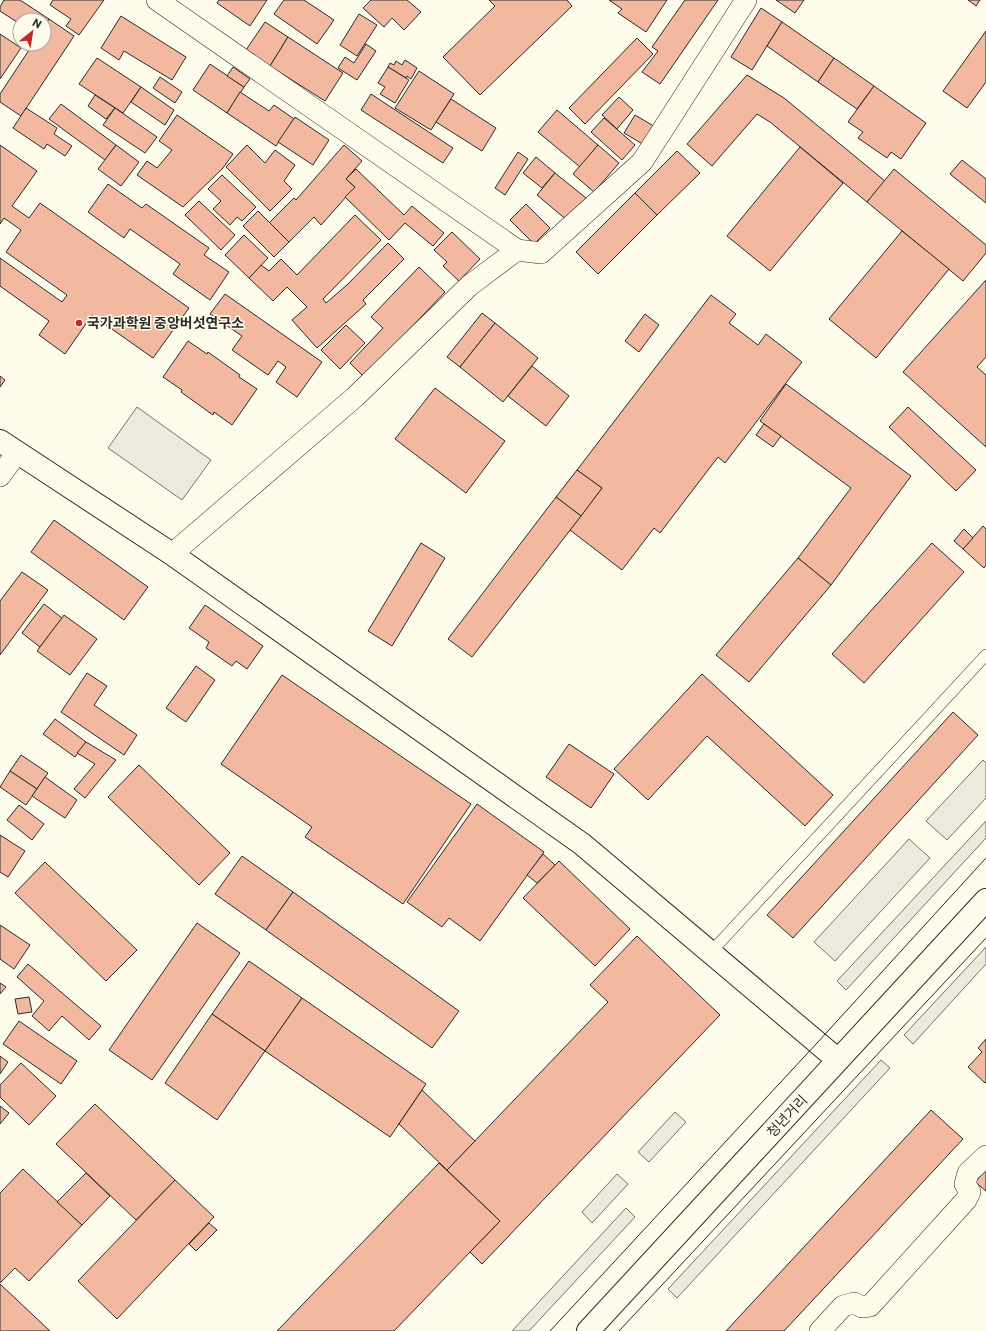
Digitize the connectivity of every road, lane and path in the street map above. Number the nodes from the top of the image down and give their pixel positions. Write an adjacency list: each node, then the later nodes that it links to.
1 (157, 0): 3 (street)
2 (746, 0): 3 (street)
3 (517, 250): 6 (street)
4 (8, 447): 5 (street); 6 (street)
5 (0, 476)
6 (172, 554): 9 (street)
7 (986, 655): 9 (lane)
8 (986, 900): 10 (street, 청년거리)
9 (711, 952): 10 (street)
10 (838, 1060): 12 (street, 청년거리)
11 (986, 1156): 13 (street)
12 (588, 1331)
13 (820, 1331)

